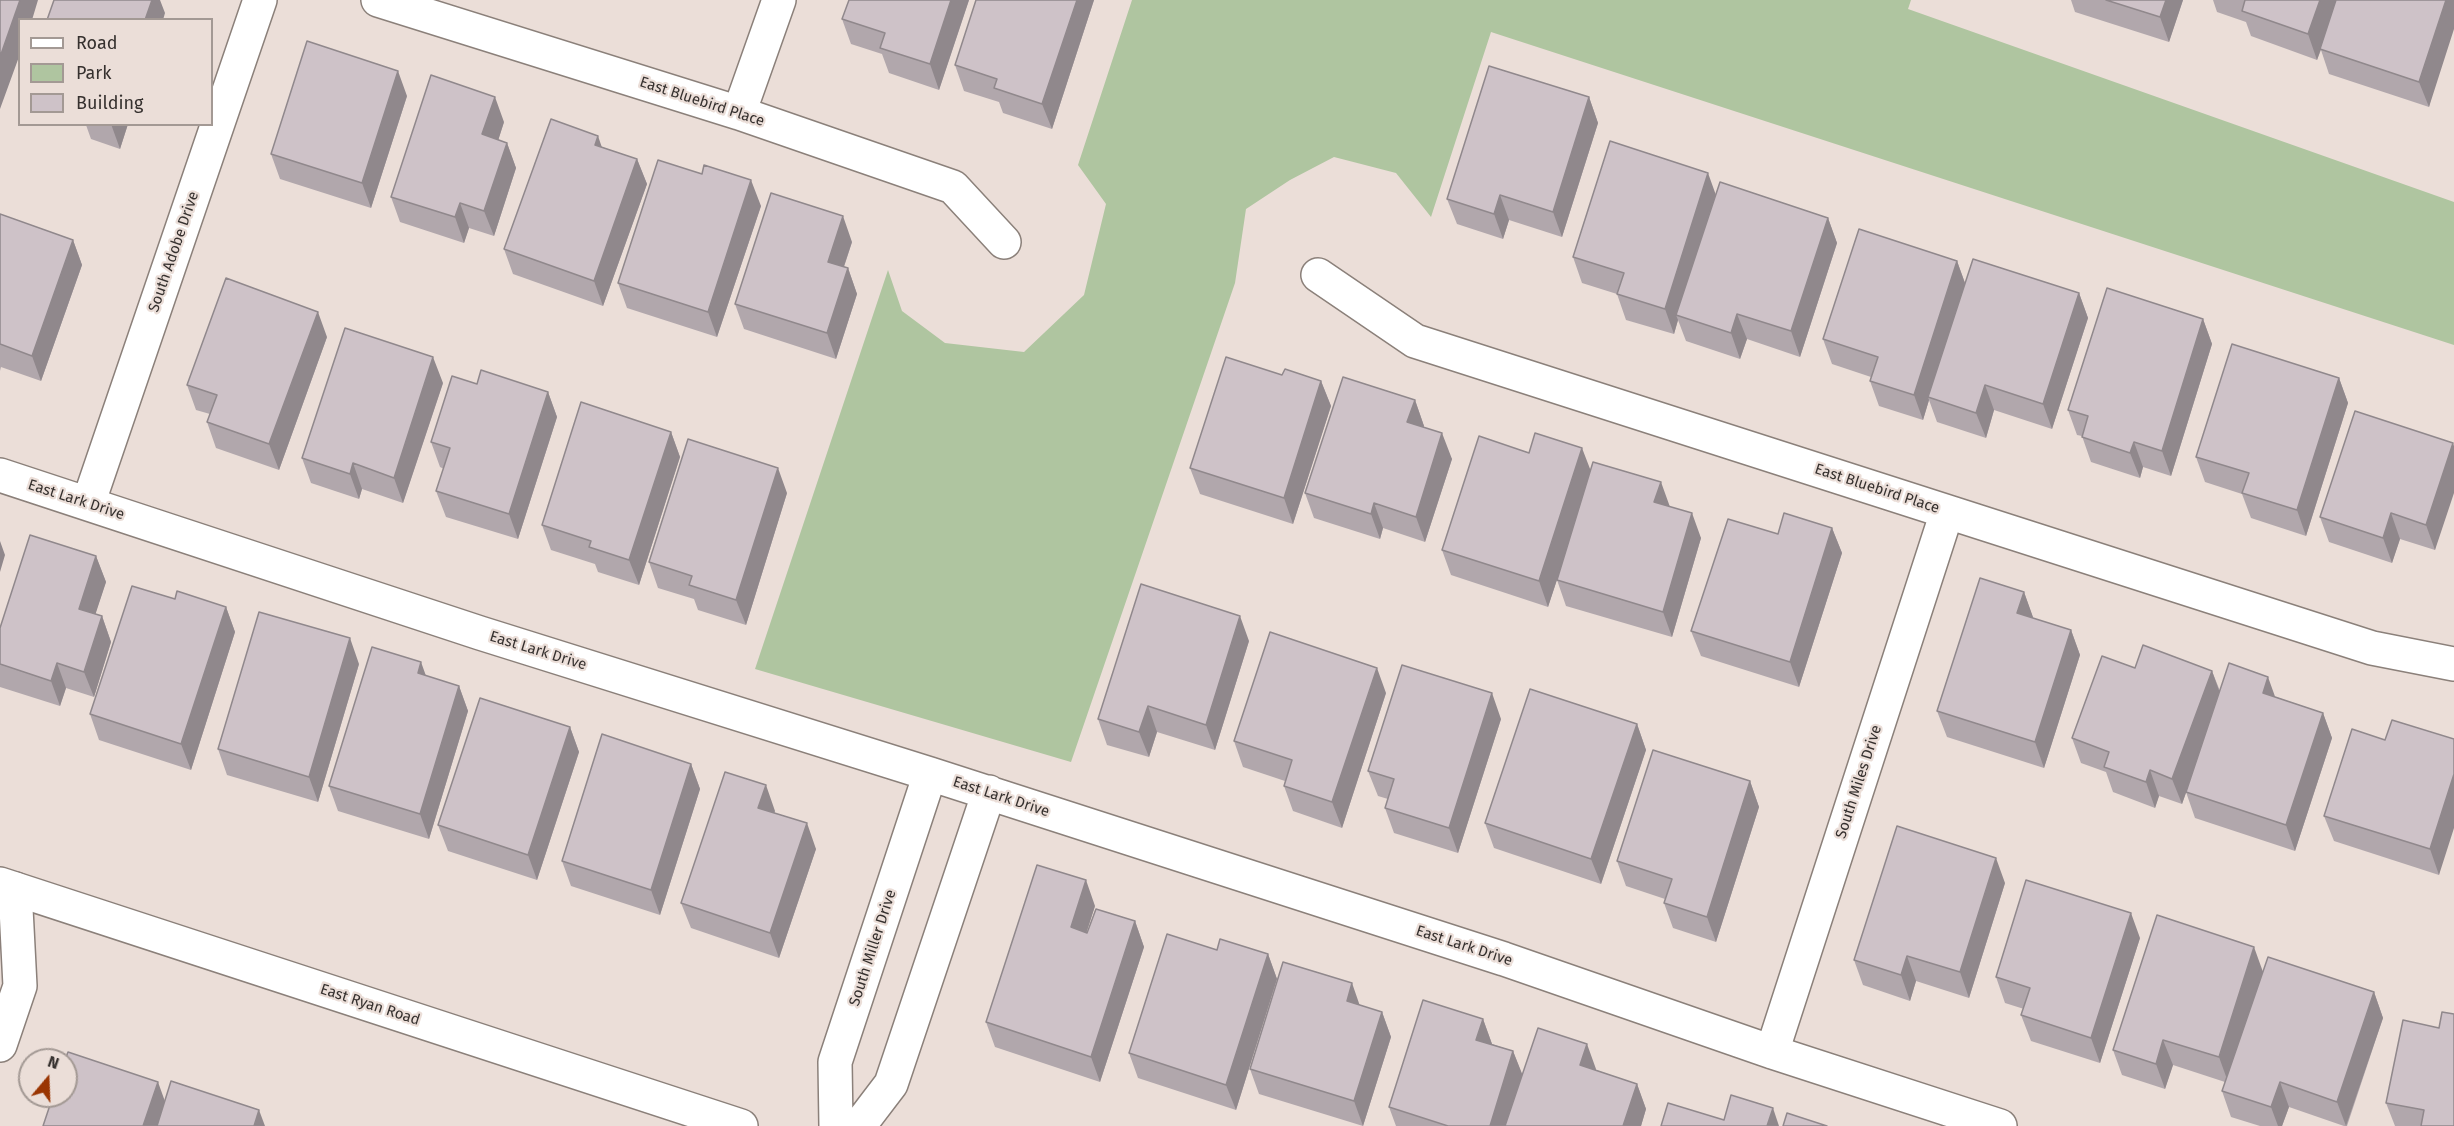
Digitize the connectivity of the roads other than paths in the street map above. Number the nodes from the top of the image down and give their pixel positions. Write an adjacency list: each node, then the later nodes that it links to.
1 (260, 0): 8 (street, South Adobe Drive)
2 (378, 0): 4 (street, East Bluebird Place)
3 (779, 0): 4 (street)
4 (739, 113): 5 (street, East Bluebird Place)
5 (1004, 242)
6 (1318, 275): 9 (street, East Bluebird Place)
7 (0, 475): 8 (street, East Lark Drive)
8 (88, 504): 11 (street, East Lark Drive)
9 (1947, 512): 10 (street, East Bluebird Place); 15 (street, South Miles Drive)
10 (2454, 664)
11 (930, 774): 12 (street, East Lark Drive); 17 (street, South Miller Drive)
12 (989, 792): 15 (street, East Lark Drive); 18 (street)
13 (5, 895): 14 (street); 16 (street, East Ryan Road)
14 (0, 1045)
15 (1772, 1052): 19 (street, East Lark Drive)
16 (741, 1126)
17 (836, 1126)
18 (859, 1126)
19 (2000, 1126)

